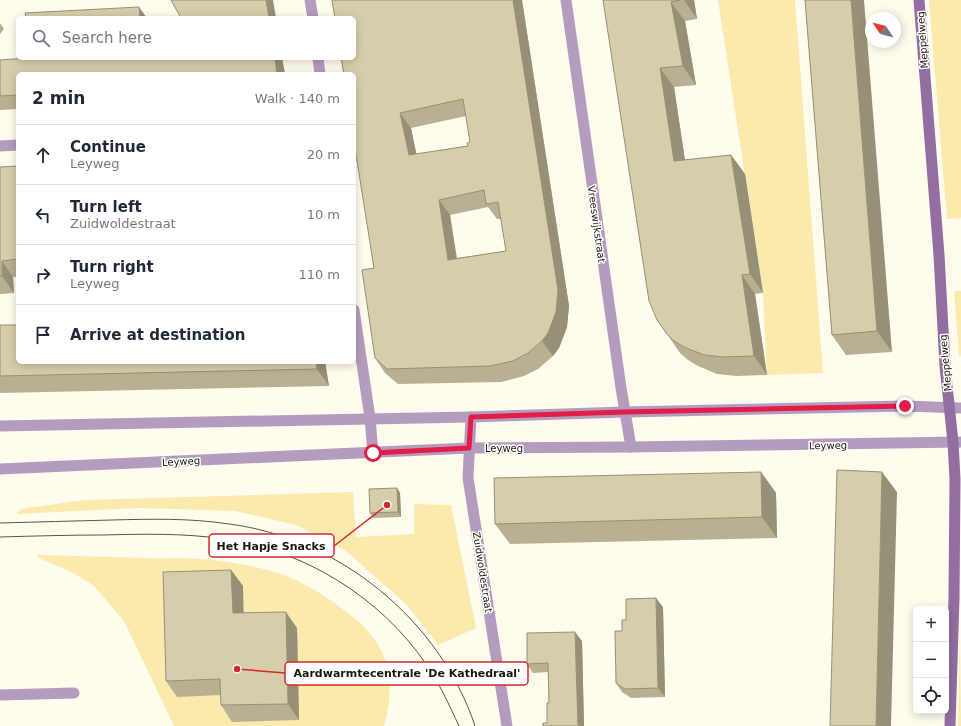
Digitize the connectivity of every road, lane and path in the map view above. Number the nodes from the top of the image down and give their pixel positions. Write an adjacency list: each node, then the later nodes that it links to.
1 (310, 0): 4 (street)
2 (566, 0): 12 (street, Vreeswijkstraat)
3 (919, 0): 10 (main road, Meppelweg)
4 (313, 16)
5 (318, 60): 6 (street)
6 (320, 72)
7 (16, 145): 8 (street)
8 (0, 146)
9 (356, 324): 14 (street)
10 (949, 407): 11 (street); 12 (street); 16 (main road, Meppelweg)
11 (961, 408)
12 (625, 412): 13 (street); 17 (street, Vreeswijkstraat)
13 (471, 417): 14 (street); 18 (street, Zuidwoldestraat)
14 (370, 418): 15 (street); 19 (street)
15 (0, 426)
16 (957, 442): 17 (street, Leyweg); 24 (main road, Meppelweg)
17 (631, 447): 18 (street, Leyweg)
18 (469, 448): 19 (street, Leyweg); 23 (street, Zuidwoldestraat)
19 (373, 453): 20 (street, Leyweg)
20 (0, 469)
21 (74, 693): 22 (street)
22 (0, 694)
23 (507, 726)
24 (950, 726)

